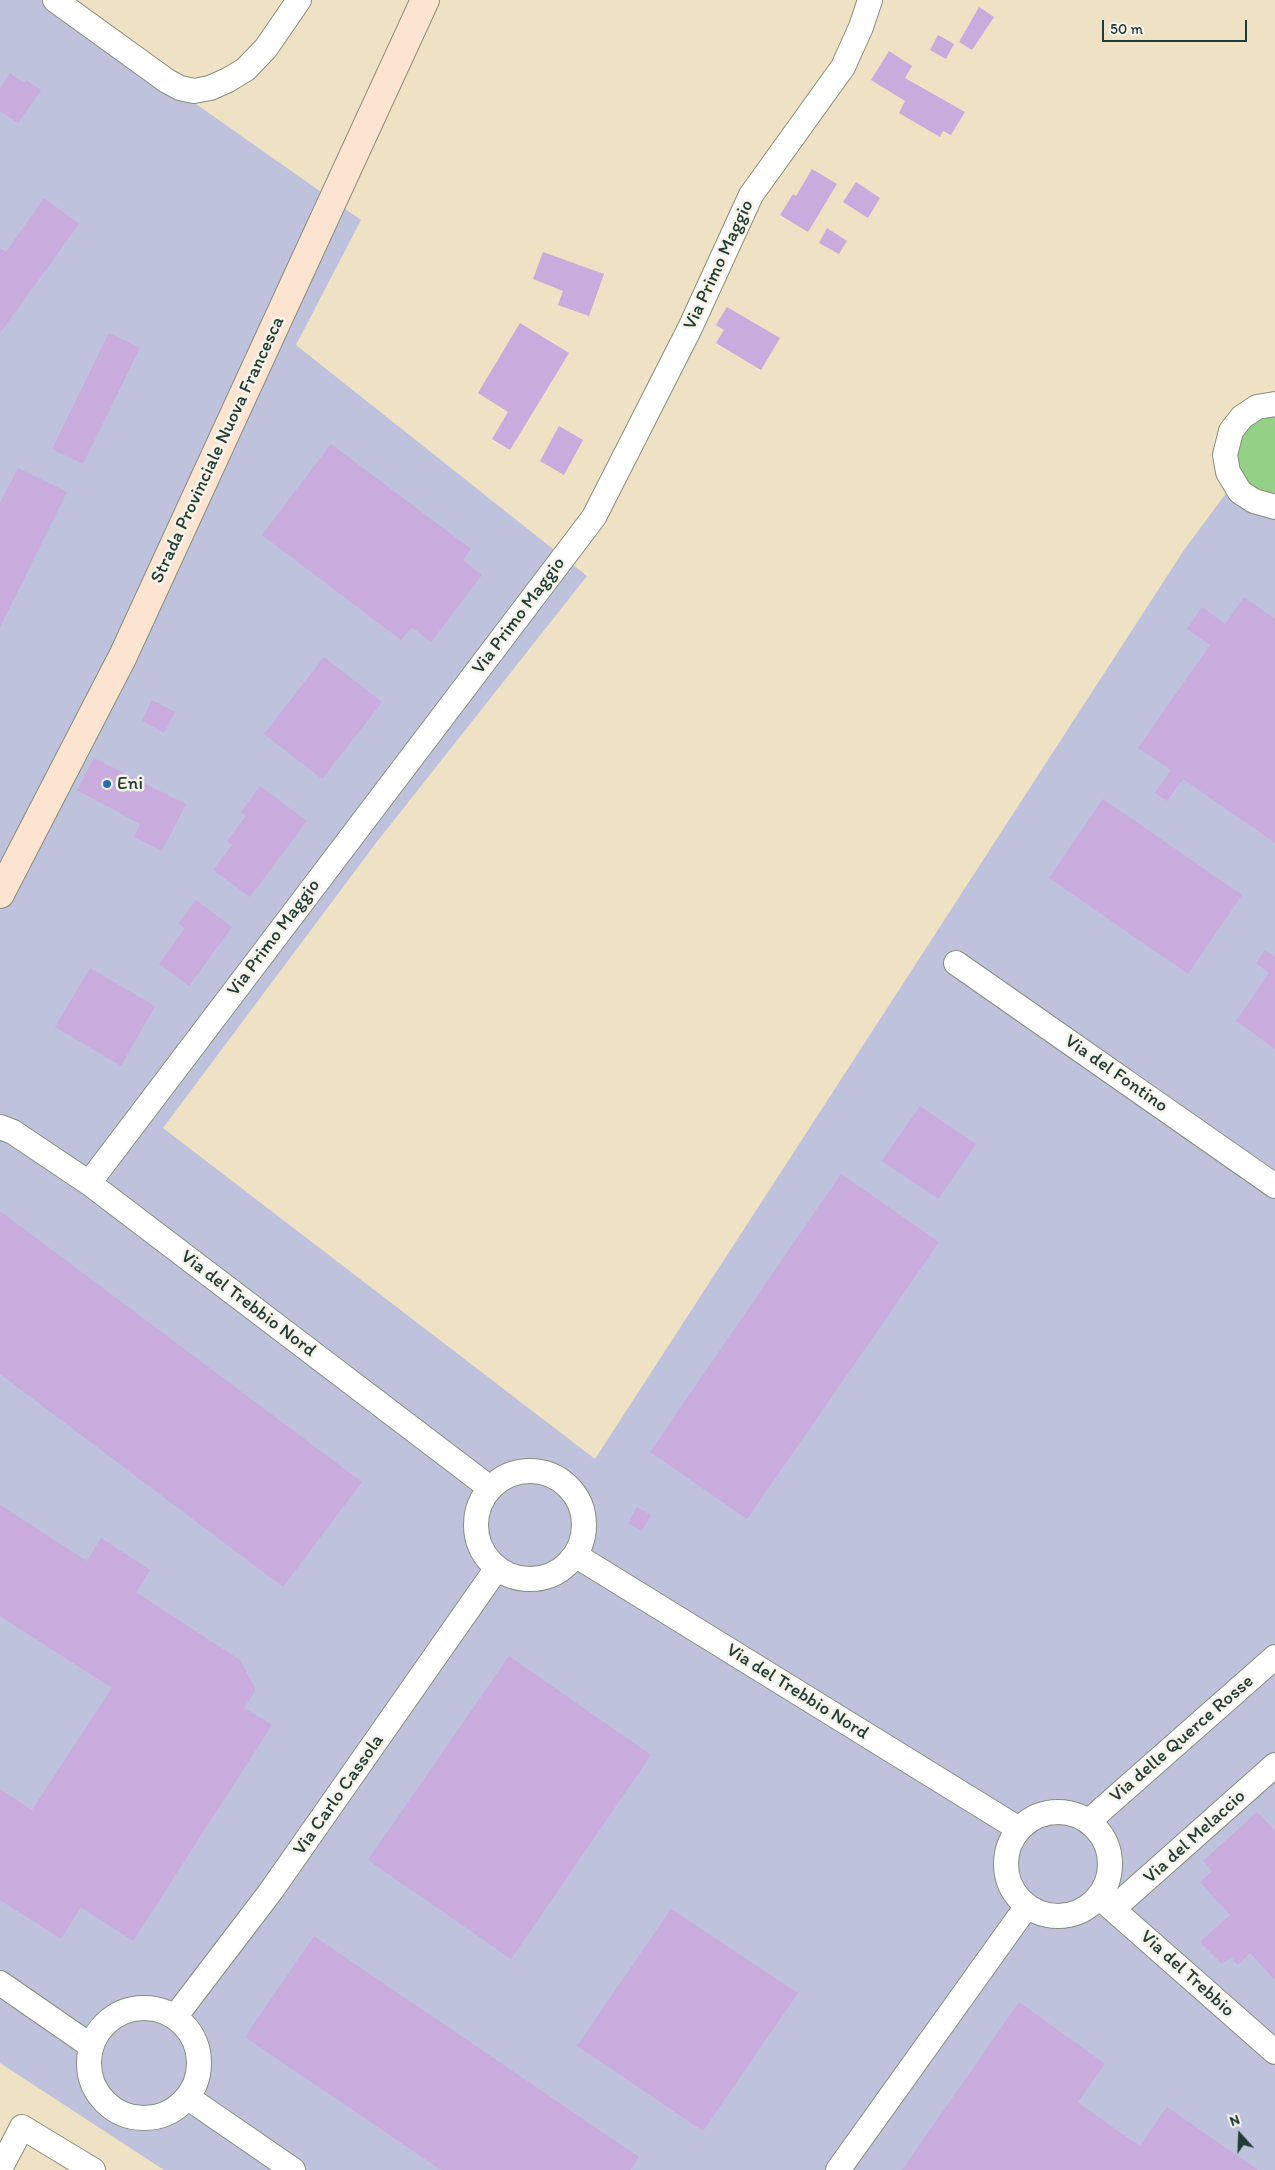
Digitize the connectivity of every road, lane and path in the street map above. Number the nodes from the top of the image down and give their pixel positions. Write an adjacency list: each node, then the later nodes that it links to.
1 (55, 0): 2 (street)
2 (299, 0)
3 (425, 0): 7 (main road, Strada Provinciale Nuova Francesca)
4 (870, 0): 10 (street, Via Primo Maggio)
5 (1275, 404): 6 (street)
6 (1275, 506)
7 (0, 894)
8 (956, 962): 11 (street, Via del Fontino)
9 (0, 1127): 10 (street, Via del Trebbio Nord)
10 (89, 1183): 12 (street, Via del Trebbio Nord)
11 (1275, 1186)
12 (490, 1488): 13 (street); 14 (street)
13 (575, 1555): 14 (street); 18 (street, Via del Trebbio Nord)
14 (497, 1568): 22 (street, Via Carlo Cassola)
15 (1275, 1657): 17 (street, Via delle Querce Rosse)
16 (1275, 1766): 19 (street, Via del Melaccio)
17 (1089, 1820): 18 (street); 19 (street)
18 (1019, 1829): 20 (street)
19 (1106, 1902): 20 (street); 24 (street, Via del Trebbio)
20 (1026, 1906): 29 (street)
21 (0, 1983): 23 (street)
22 (175, 2017): 23 (street); 25 (street)
23 (91, 2046): 25 (street)
24 (1275, 2052)
25 (187, 2097): 28 (street)
26 (0, 2169): 27 (street)
27 (93, 2170)
28 (293, 2170)
29 (838, 2170)

